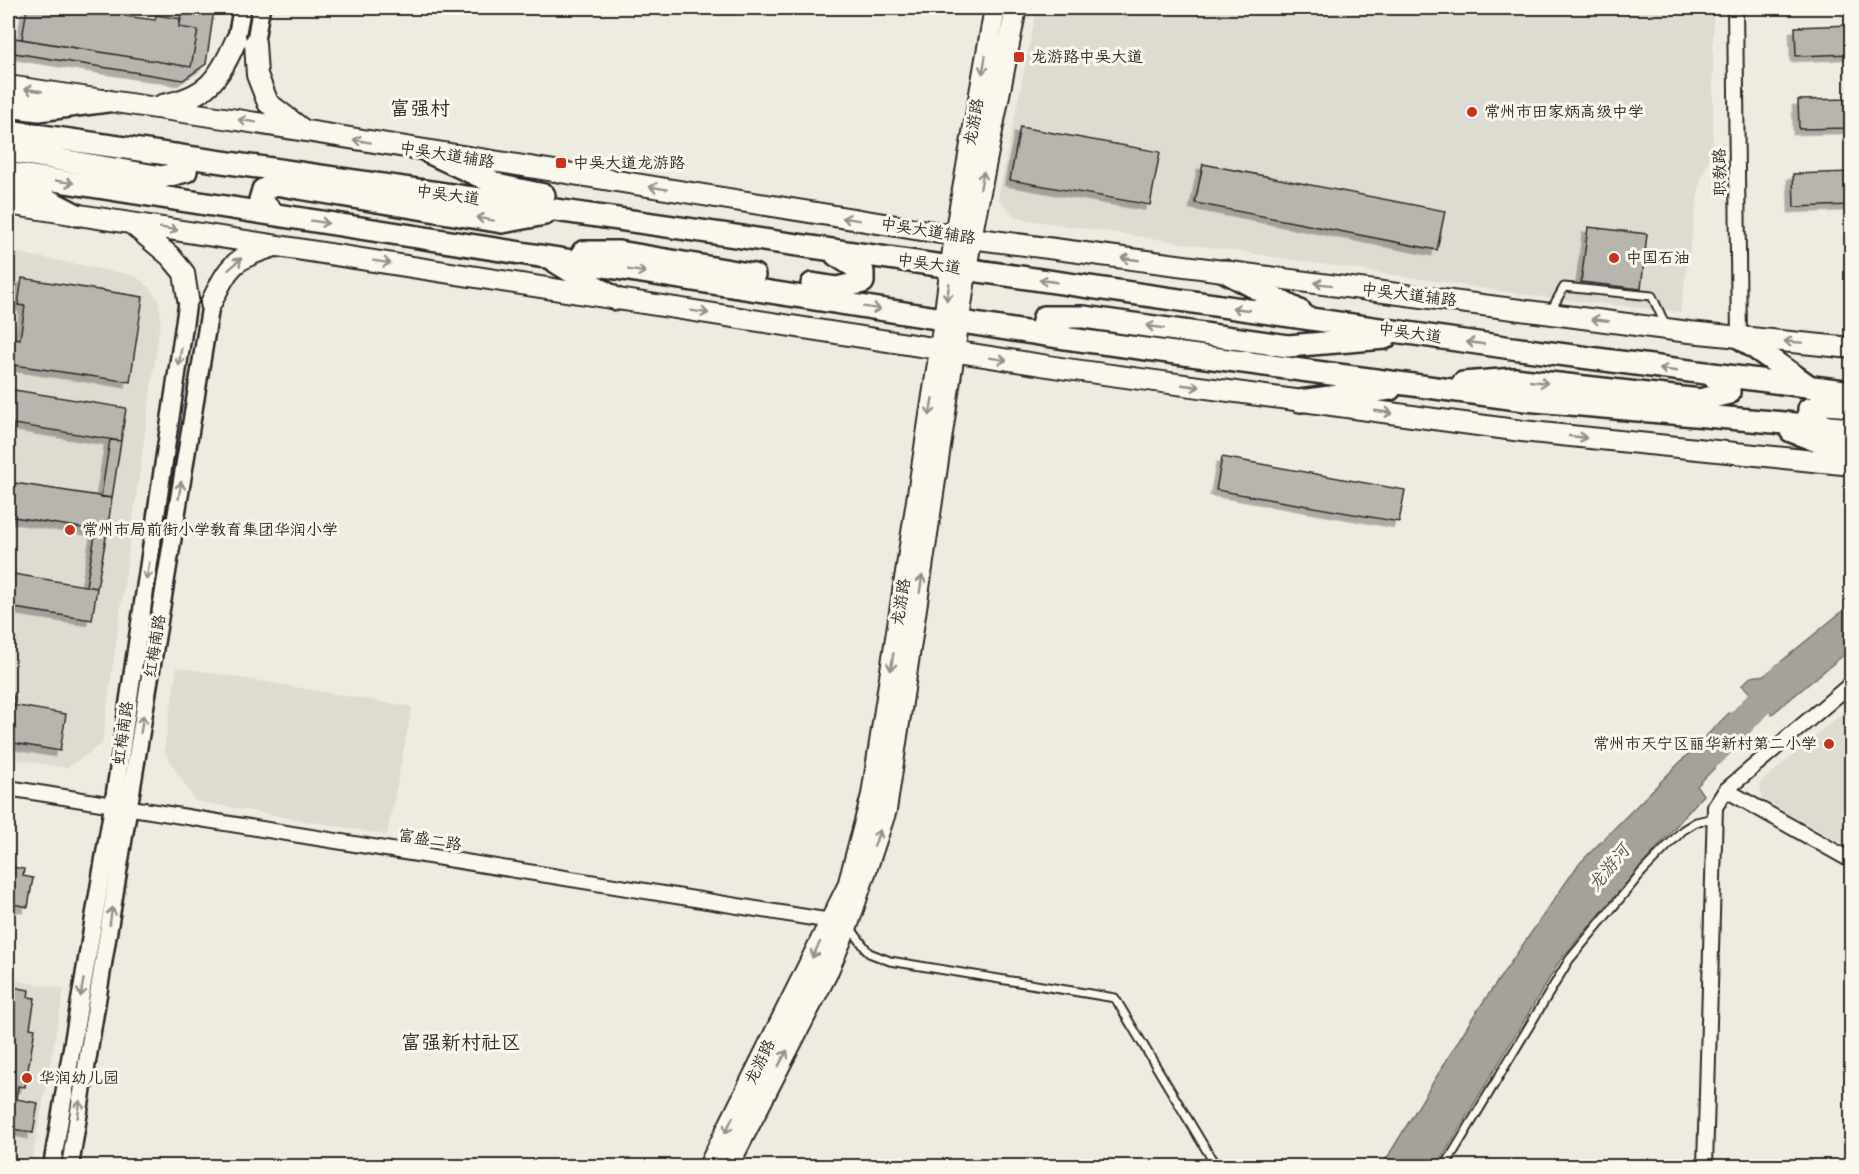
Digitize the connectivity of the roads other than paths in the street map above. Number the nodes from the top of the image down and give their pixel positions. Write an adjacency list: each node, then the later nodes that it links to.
1 (242, 8): 6 (street)
2 (261, 8): 6 (street)
3 (995, 8): 24 (main road, 龙游路, one-way to 24)
4 (1016, 8): 24 (main road, 龙游路, one-way to 4)
5 (1735, 8): 39 (street, 职教路)
6 (245, 42): 10 (main road); 11 (main road)
7 (8, 86): 8 (main road, 中吴大道辅路, one-way to 7)
8 (107, 101): 9 (main road); 10 (main road, 中吴大道辅路)
9 (8, 106)
10 (151, 107): 11 (main road, 中吴大道辅路, one-way to 10)
11 (304, 130): 14 (main road, 中吴大道辅路, one-way to 11)
12 (8, 131): 15 (main road, 中吴大道)
13 (8, 151): 15 (main road)
14 (430, 153): 22 (main road); 24 (main road, 中吴大道辅路, one-way to 14)
15 (176, 155): 19 (main road, 中吴大道)
16 (8, 173): 20 (main road, one-way to 20)
17 (8, 183): 21 (main road)
18 (8, 204): 21 (main road)
19 (563, 211): 20 (main road, one-way to 20); 22 (main road, 中吴大道)
20 (274, 214): 27 (main road, one-way to 27)
21 (78, 215): 23 (main road)
22 (610, 218): 26 (main road, 中吴大道)
23 (131, 223): 25 (main road, one-way to 25); 31 (main road)
24 (963, 236): 29 (main road, 龙游路); 30 (main road, 中吴大道辅路, one-way to 24)
25 (275, 246): 32 (main road, one-way to 32); 33 (main road, one-way to 25)
26 (827, 249): 27 (main road); 29 (main road, 中吴大道)
27 (517, 252): 28 (main road)
28 (548, 257): 32 (main road); 35 (main road, one-way to 35)
29 (959, 269): 35 (main road, 龙游路); 36 (main road, 中吴大道, one-way to 29)
30 (1224, 271): 34 (main road, 中吴大道辅路, one-way to 30); 36 (main road)
31 (188, 299): 57 (street, 虹梅南路, one-way to 57)
32 (616, 299): 42 (main road, one-way to 42)
33 (211, 303): 57 (street, 红梅南路, one-way to 33)
34 (1548, 314): 37 (main road, 中吴大道辅路, one-way to 34); 37 (lane)
35 (952, 320): 40 (main road); 42 (main road, 龙游路)
36 (1315, 320): 38 (main road, 中吴大道)
37 (1667, 329): 39 (main road, 中吴大道辅路)
38 (1422, 335): 40 (main road, one-way to 40); 43 (main road, 中吴大道, one-way to 38)
39 (1739, 337): 41 (main road, 中吴大道辅路, one-way to 39); 45 (main road)
40 (1071, 339): 44 (main road)
41 (1851, 348)
42 (948, 351): 47 (main road, one-way to 47); 60 (main road, 龙游路)
43 (1711, 375): 44 (main road, one-way to 43); 45 (main road, 中吴大道)
44 (1418, 386): 47 (main road); 49 (main road)
45 (1812, 388): 46 (main road, 中吴大道)
46 (1851, 392)
47 (1300, 401): 53 (main road, one-way to 53)
48 (1851, 406): 50 (main road)
49 (1768, 422): 50 (main road); 52 (main road)
50 (1827, 427): 51 (main road)
51 (1851, 429)
52 (1851, 454)
53 (1851, 465)
54 (1851, 683): 56 (street)
55 (8, 788): 57 (street, 富盛二路)
56 (1726, 789): 58 (street); 59 (street)
57 (120, 807): 60 (street, 富盛二路); 61 (street, 虹梅南路, one-way to 61); 62 (street, 红梅南路, one-way to 57)
58 (1714, 818): 66 (lane); 67 (street)
59 (1851, 861)
60 (839, 922): 63 (main road, 龙游路, one-way to 63); 64 (main road, 龙游路, one-way to 60); 65 (lane)
61 (52, 1167)
62 (70, 1167)
63 (709, 1167)
64 (728, 1167)
65 (1216, 1167)
66 (1445, 1167)
67 (1705, 1167)

